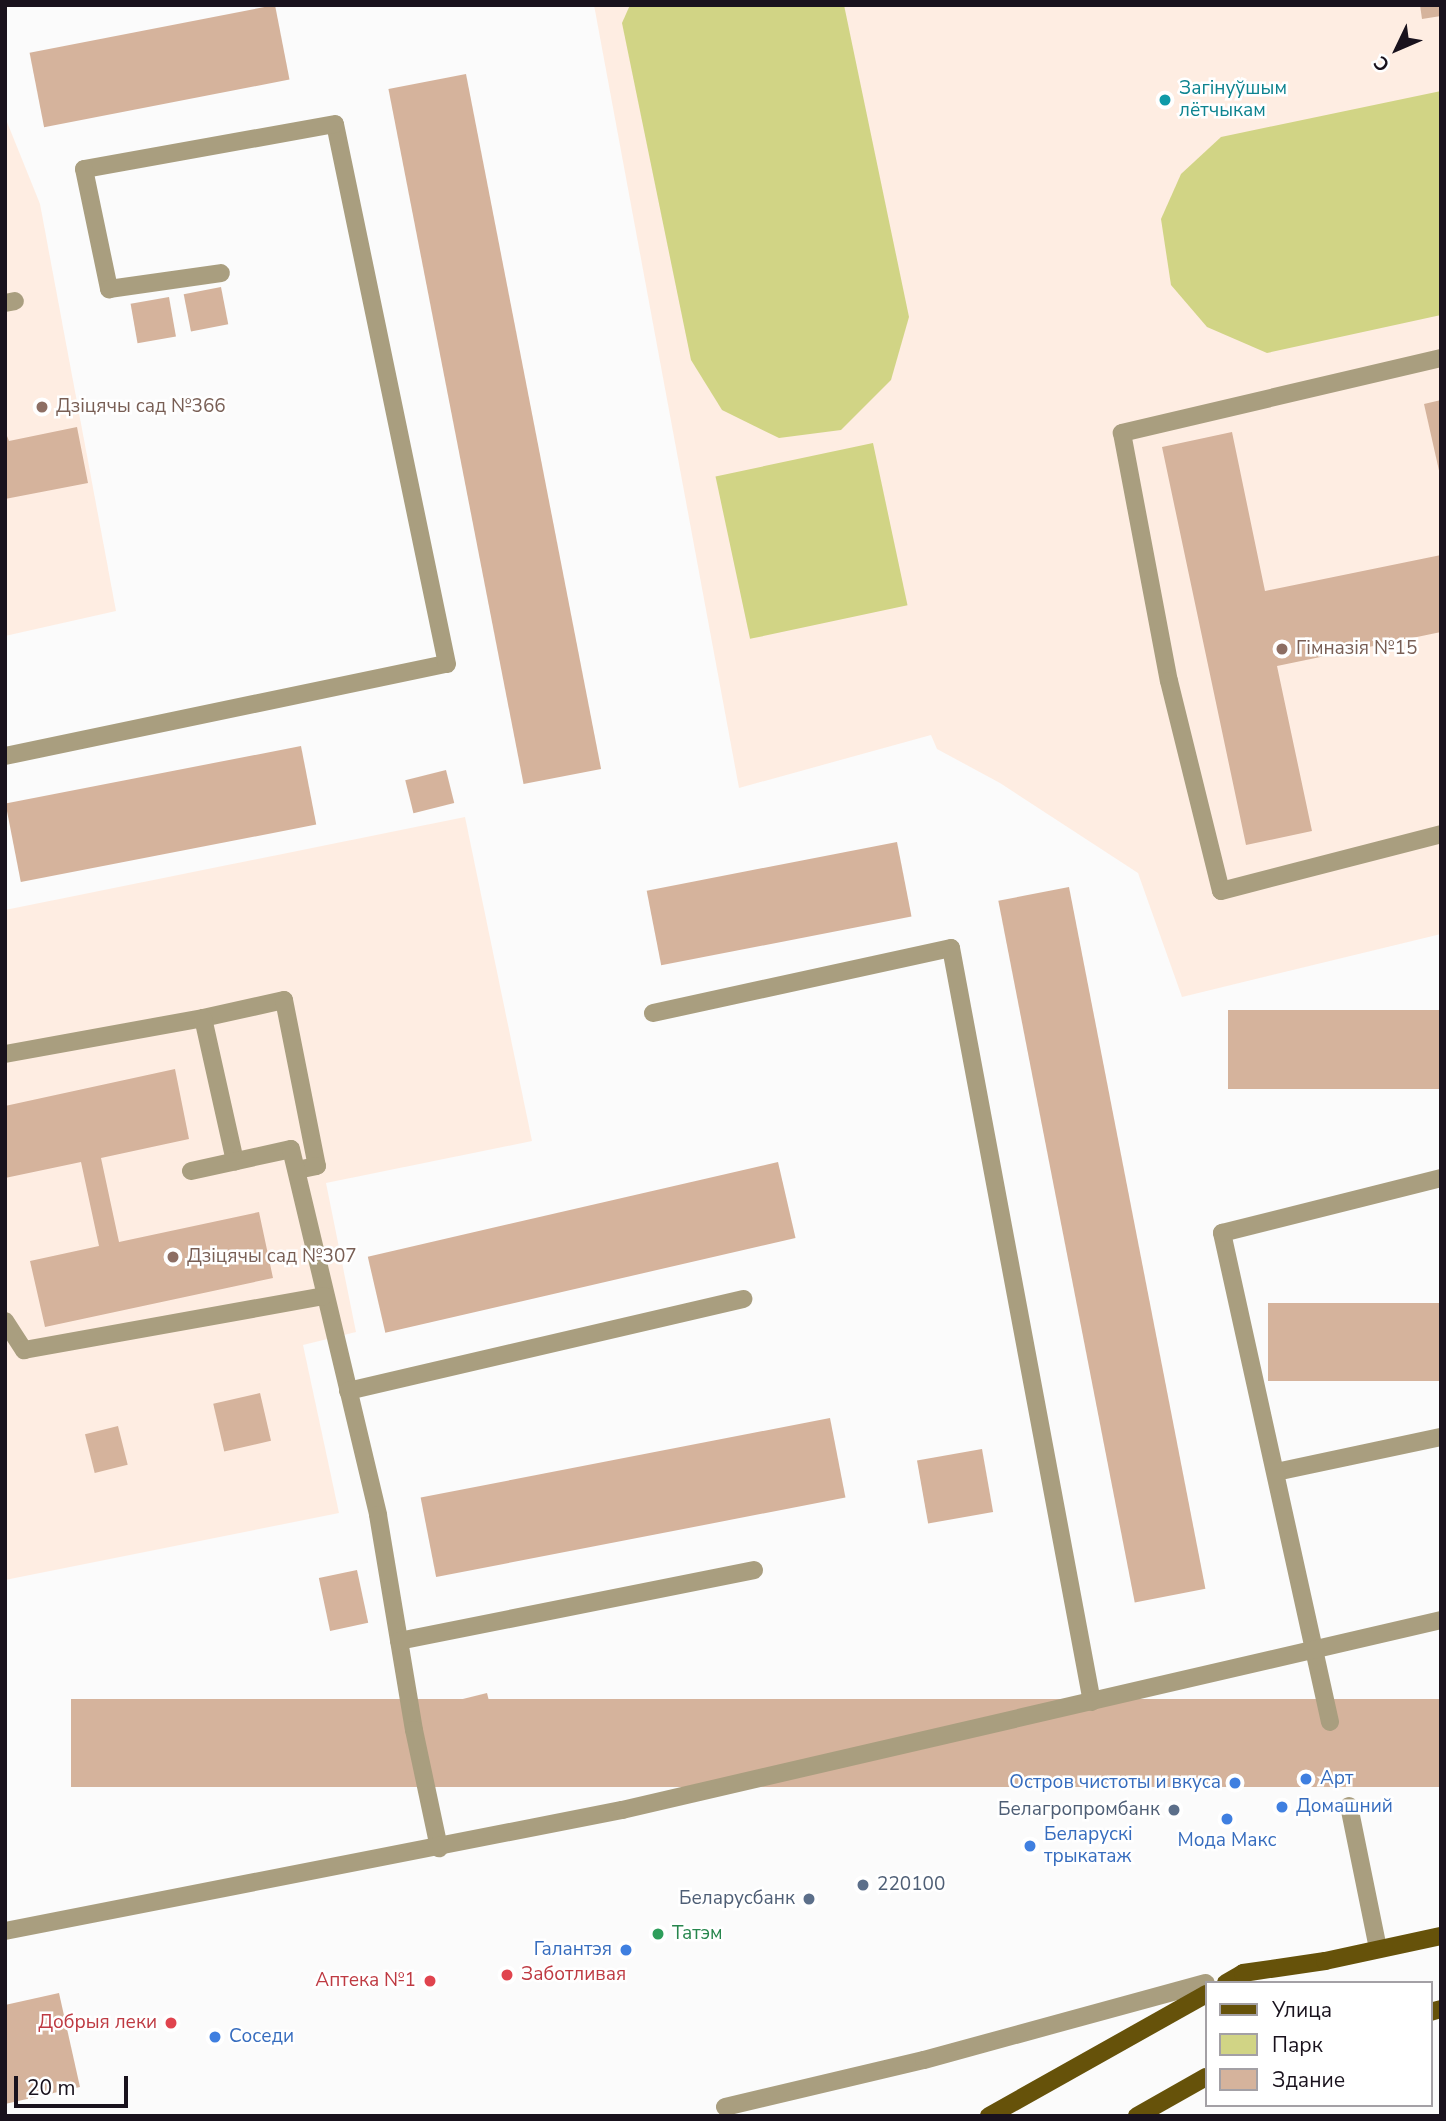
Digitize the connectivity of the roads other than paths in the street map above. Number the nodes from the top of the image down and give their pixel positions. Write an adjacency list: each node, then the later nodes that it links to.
1 (220, 273): 3 (lane)
2 (1441, 358): 4 (lane)
3 (5, 755)
4 (1441, 834)
5 (653, 1013): 22 (lane)
6 (203, 1018): 7 (lane); 8 (lane); 9 (lane)
7 (5, 1055)
8 (235, 1161): 9 (lane); 10 (lane)
9 (297, 1170): 12 (lane)
10 (191, 1171)
11 (1441, 1178): 17 (lane)
12 (324, 1296): 14 (lane); 15 (lane)
13 (743, 1299): 15 (lane)
14 (5, 1321)
15 (348, 1391): 20 (lane)
16 (1441, 1437): 17 (lane)
17 (1276, 1472): 21 (lane)
18 (754, 1570): 20 (lane)
19 (1441, 1620): 21 (lane)
20 (399, 1641): 25 (lane)
21 (1314, 1648): 22 (lane); 23 (lane)
22 (1092, 1702): 25 (lane)
23 (1330, 1722)
24 (1349, 1806): 28 (lane)
25 (439, 1848): 26 (lane)
26 (5, 1931)
27 (1441, 1936): 28 (main road)
28 (1378, 1949): 29 (main road)
29 (1243, 1973): 30 (lane); 31 (main road)
30 (1214, 1981)
31 (1229, 1981)
32 (1204, 1984): 35 (lane)
33 (1204, 1995): 36 (main road)
34 (1204, 2078): 37 (main road)
35 (725, 2107)
36 (989, 2116)
37 (1137, 2116)

